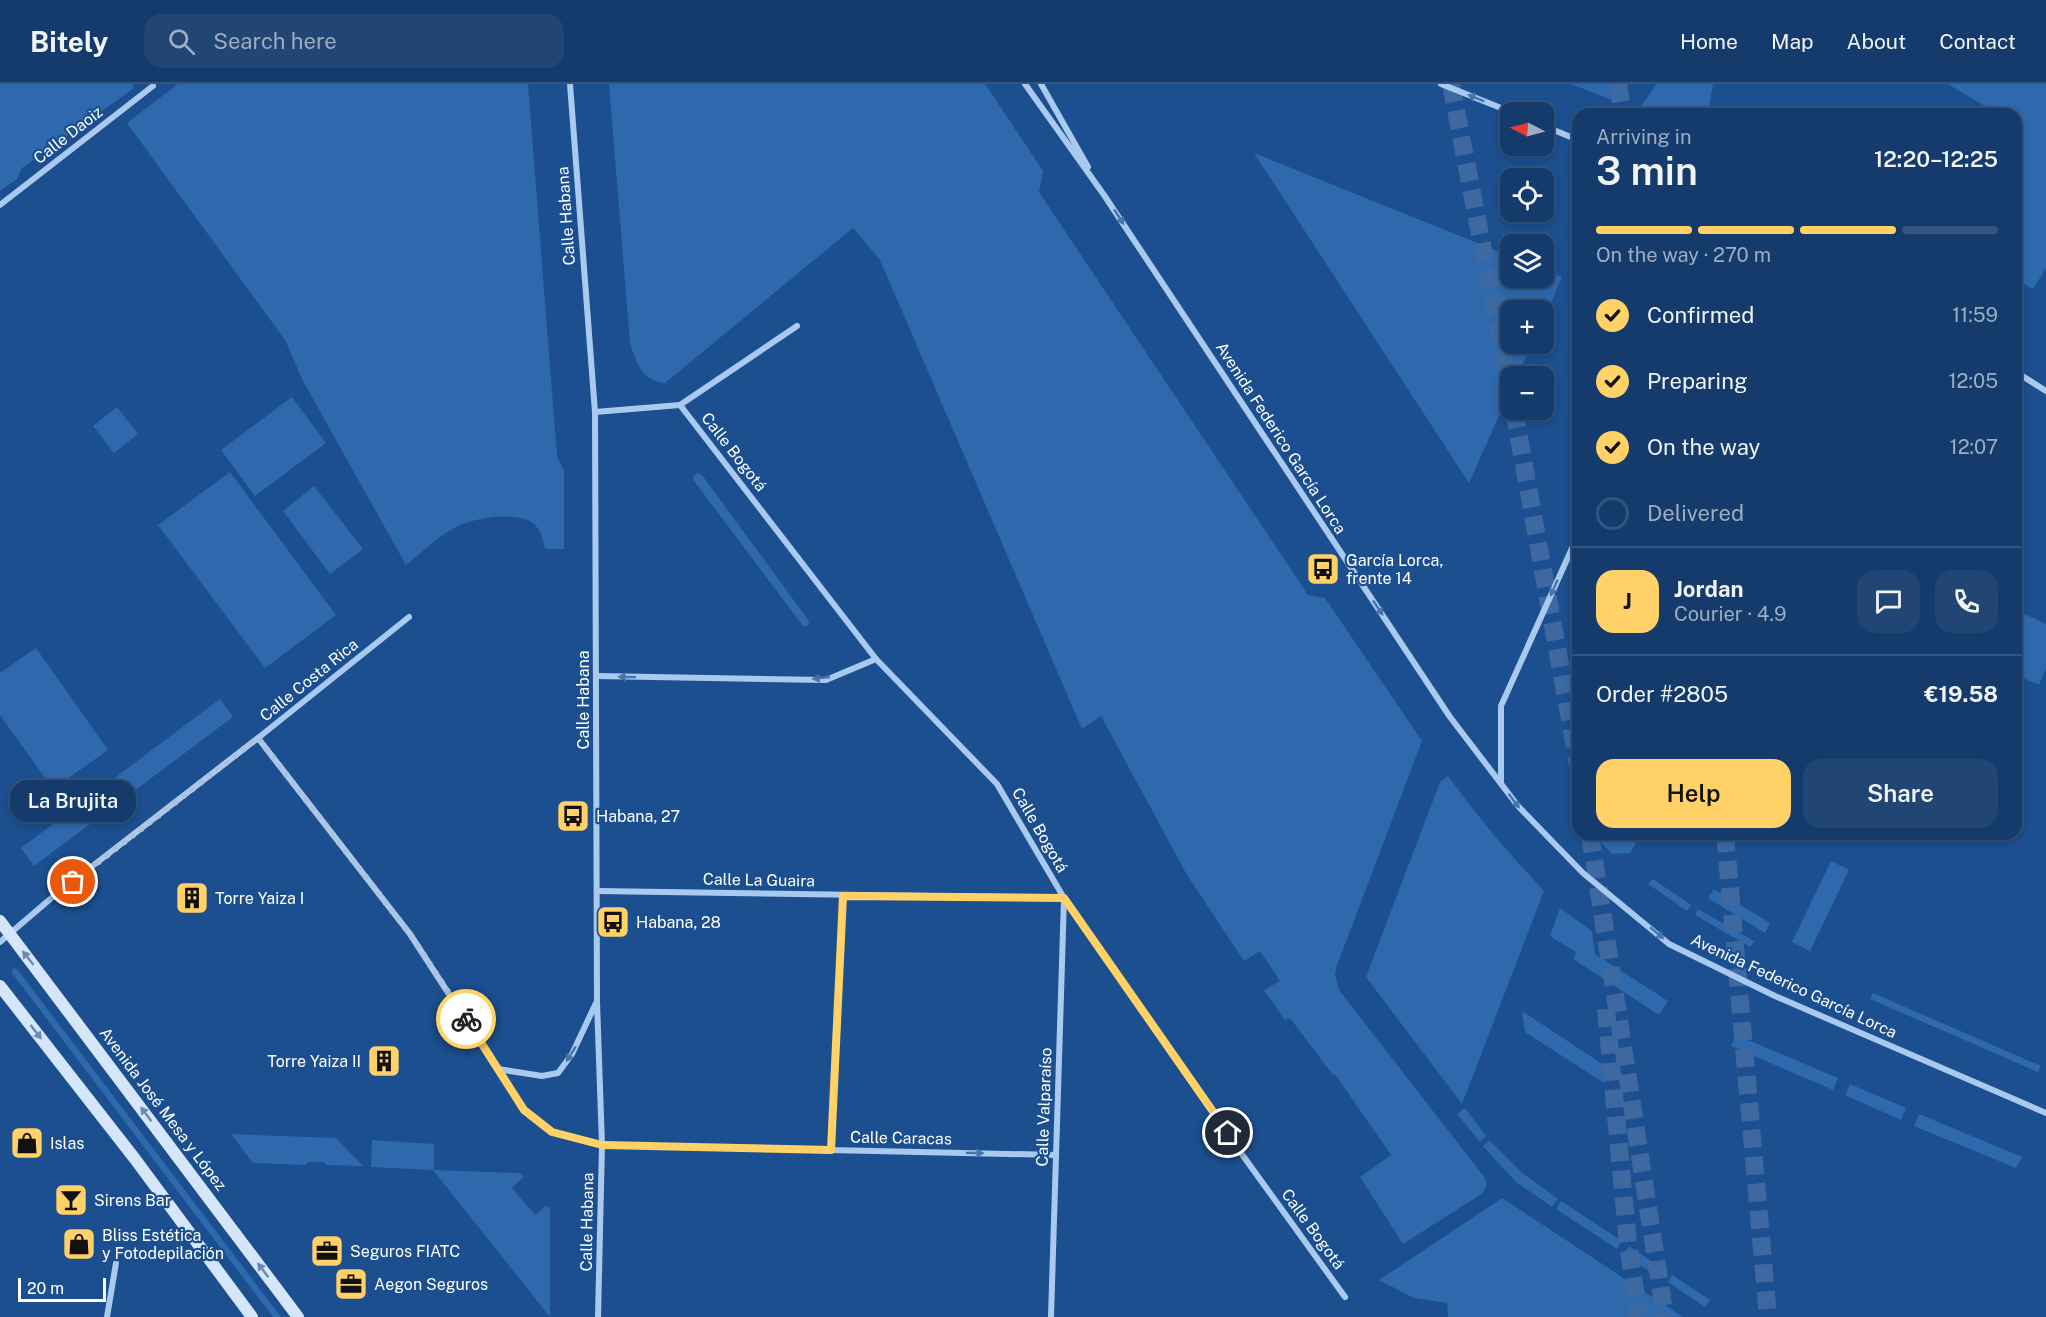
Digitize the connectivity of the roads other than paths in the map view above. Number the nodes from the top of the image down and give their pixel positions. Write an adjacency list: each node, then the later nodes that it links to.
1 (570, 84): 15 (street, Calle Habana)
2 (1025, 84): 9 (street, Avenida Federico García Lorca)
3 (1041, 84): 9 (street, Avenida Federico García Lorca)
4 (1441, 84): 6 (street, one-way to 4)
5 (153, 86): 10 (street, Calle Daoiz)
6 (1500, 108)
7 (1554, 130): 8 (street)
8 (1572, 138)
9 (1104, 195): 21 (street, Avenida Federico García Lorca, one-way to 21)
10 (0, 205)
11 (797, 326): 14 (street, Calle Bogotá)
12 (2022, 376): 13 (street)
13 (2046, 391)
14 (680, 405): 15 (street, Calle Bogotá); 18 (street, Calle Bogotá)
15 (595, 412): 19 (street, Calle Habana)
16 (1572, 548): 21 (street, one-way to 21)
17 (409, 616): 20 (street, Calle Costa Rica)
18 (876, 658): 19 (street, one-way to 19); 24 (street, Calle Bogotá)
19 (596, 676): 22 (street, Calle Habana)
20 (258, 738): 26 (street, Calle Costa Rica); 29 (street, Calle Caracas)
21 (1501, 783): 30 (street, Avenida Federico García Lorca, one-way to 30)
22 (597, 891): 23 (street, Calle La Guaira); 28 (street, Calle Habana)
23 (843, 896): 24 (street, Calle La Guaira); 32 (street)
24 (1064, 898): 33 (street, Calle Valparaíso); 35 (street, Calle Bogotá)
25 (0, 921): 26 (street, Avenida José Mesa y López)
26 (5, 938): 38 (street, Avenida José Mesa y López, one-way to 26)
27 (0, 986): 37 (street, one-way to 37)
28 (597, 1002): 29 (street, one-way to 29); 31 (street, Calle Habana)
29 (498, 1069): 31 (street, Calle Caracas)
30 (2046, 1113)
31 (602, 1145): 32 (street, Calle Caracas); 39 (street, Calle Habana)
32 (831, 1150): 33 (street, Calle Caracas, one-way to 33)
33 (1056, 1155): 40 (street, Calle Valparaíso)
34 (116, 1263): 36 (street)
35 (1345, 1297)
36 (106, 1317)
37 (252, 1317)
38 (298, 1317)
39 (598, 1317)
40 (1051, 1317)

